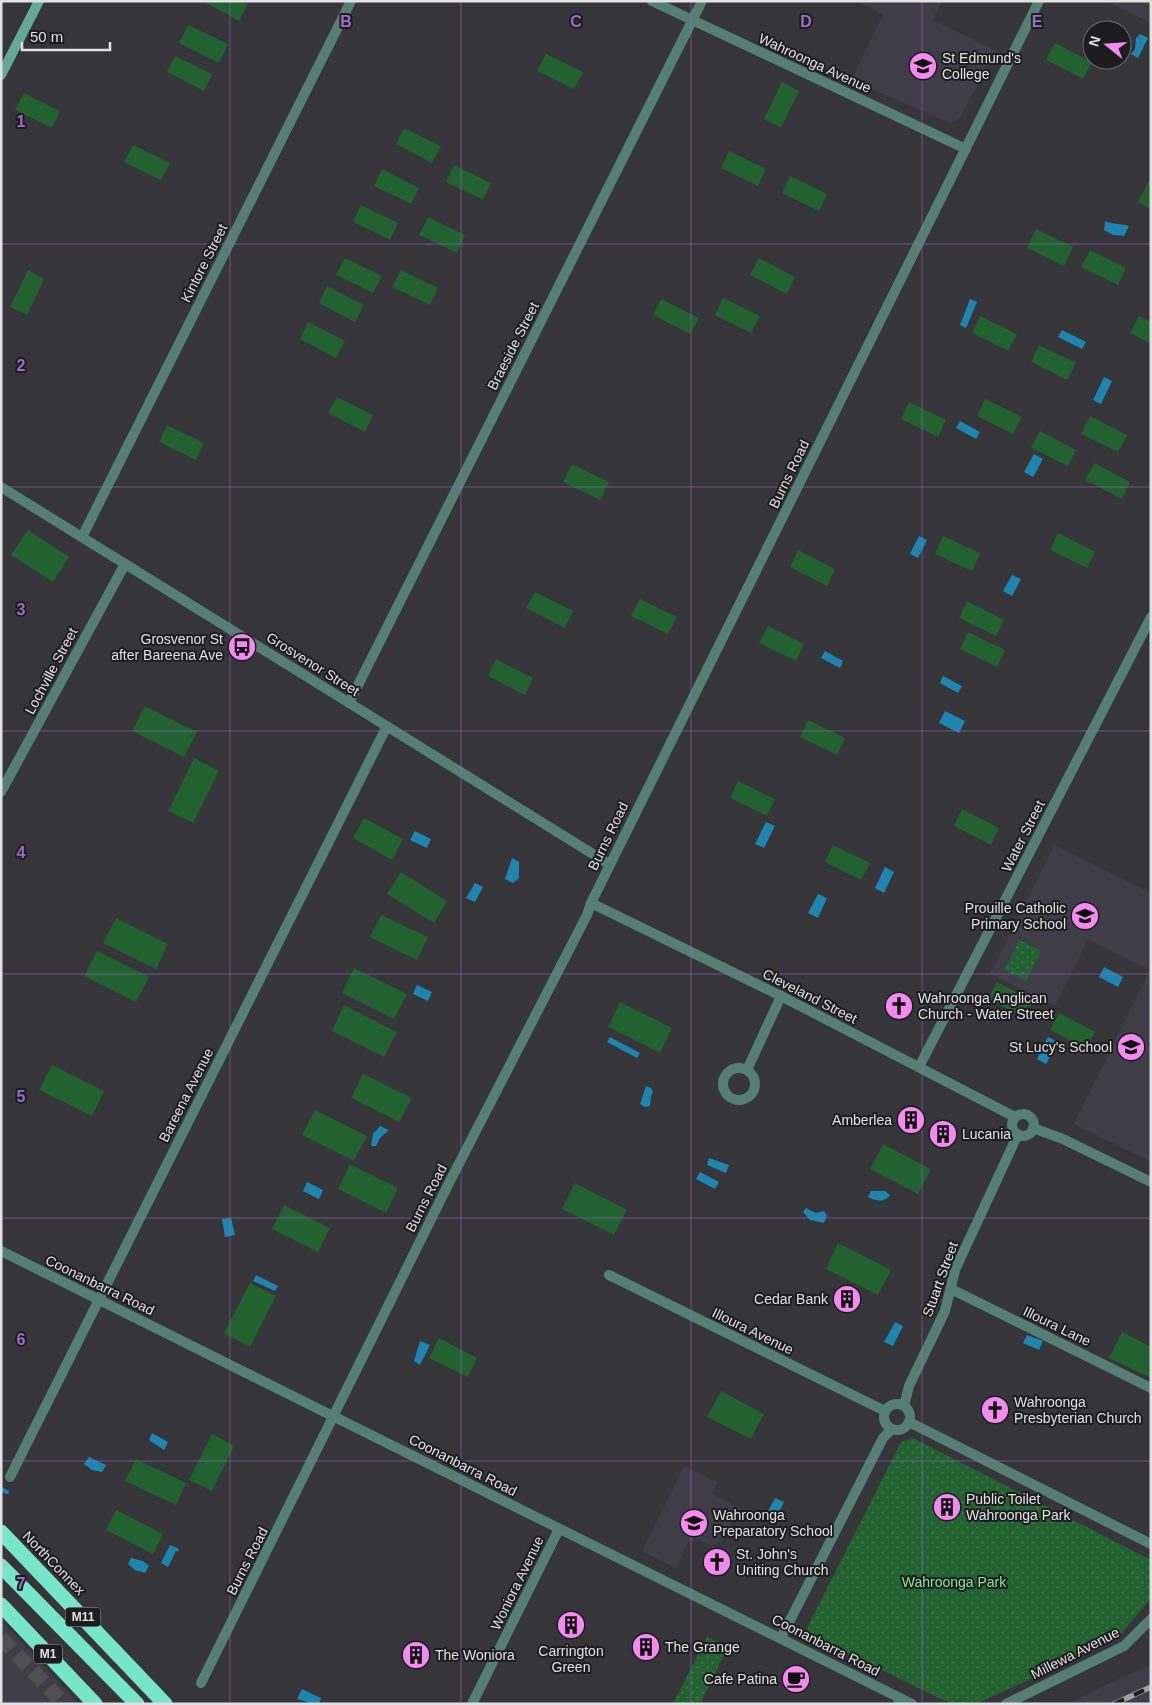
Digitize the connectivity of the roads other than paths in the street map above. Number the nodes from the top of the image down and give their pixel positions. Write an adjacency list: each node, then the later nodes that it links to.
1 (39, 1): 7 (main road)
2 (351, 1): 10 (street, Kintore Street)
3 (652, 1): 6 (street, Wahroonga Avenue)
4 (702, 1): 6 (street, Braeside Street)
5 (1040, 1): 8 (street, Burns Road)
6 (692, 20): 8 (street, Wahroonga Avenue); 13 (street, Braeside Street)
7 (1, 75)
8 (966, 149): 16 (street, Burns Road)
9 (1, 487): 10 (street, Grosvenor Street)
10 (82, 537): 11 (street, Grosvenor Street)
11 (125, 564): 13 (street, Grosvenor Street); 15 (street, Lochville Street)
12 (1151, 617): 19 (street, Water Street)
13 (349, 703): 14 (street, Grosvenor Street)
14 (386, 726): 16 (street, Grosvenor Street); 28 (street, Bareena Avenue)
15 (1, 792)
16 (609, 864): 17 (street, Burns Road)
17 (591, 903): 18 (street, Cleveland Street); 32 (street, Burns Road)
18 (781, 996): 19 (street, Cleveland Street); 20 (street)
19 (919, 1067): 21 (street, Cleveland Street)
20 (747, 1070)
21 (1015, 1117): 22 (street); 23 (street)
22 (1033, 1128): 23 (street); 24 (street)
23 (1018, 1134): 27 (street, Stuart Street)
24 (1151, 1182)
25 (1, 1251): 28 (street, Coonanbarra Road)
26 (610, 1275): 31 (street, Illoura Avenue)
27 (951, 1289): 29 (street, Illoura Lane); 30 (street, Stuart Street)
28 (98, 1300): 32 (street, Coonanbarra Road); 35 (street, Bareena Avenue)
29 (1151, 1388)
30 (904, 1406): 31 (street); 33 (street)
31 (886, 1411): 34 (street)
32 (333, 1416): 36 (street, Coonanbarra Road); 43 (street, Burns Road)
33 (909, 1422): 34 (street); 38 (street)
34 (892, 1429): 42 (street)
35 (10, 1477)
36 (559, 1529): 42 (street, Coonanbarra Road); 48 (street, Woniora Avenue)
37 (1, 1532): 47 (highway, NorthConnex / M11)
38 (1151, 1544)
39 (1, 1566): 46 (highway, M1)
40 (1, 1604): 45 (highway, M1)
41 (1151, 1618): 50 (street, Millewa Avenue)
42 (781, 1638): 44 (street, Coonanbarra Road)
43 (201, 1683)
44 (898, 1700): 49 (street, Coonanbarra Road)
45 (95, 1704)
46 (137, 1704)
47 (165, 1704)
48 (472, 1704)
49 (912, 1704)
50 (1006, 1704)

